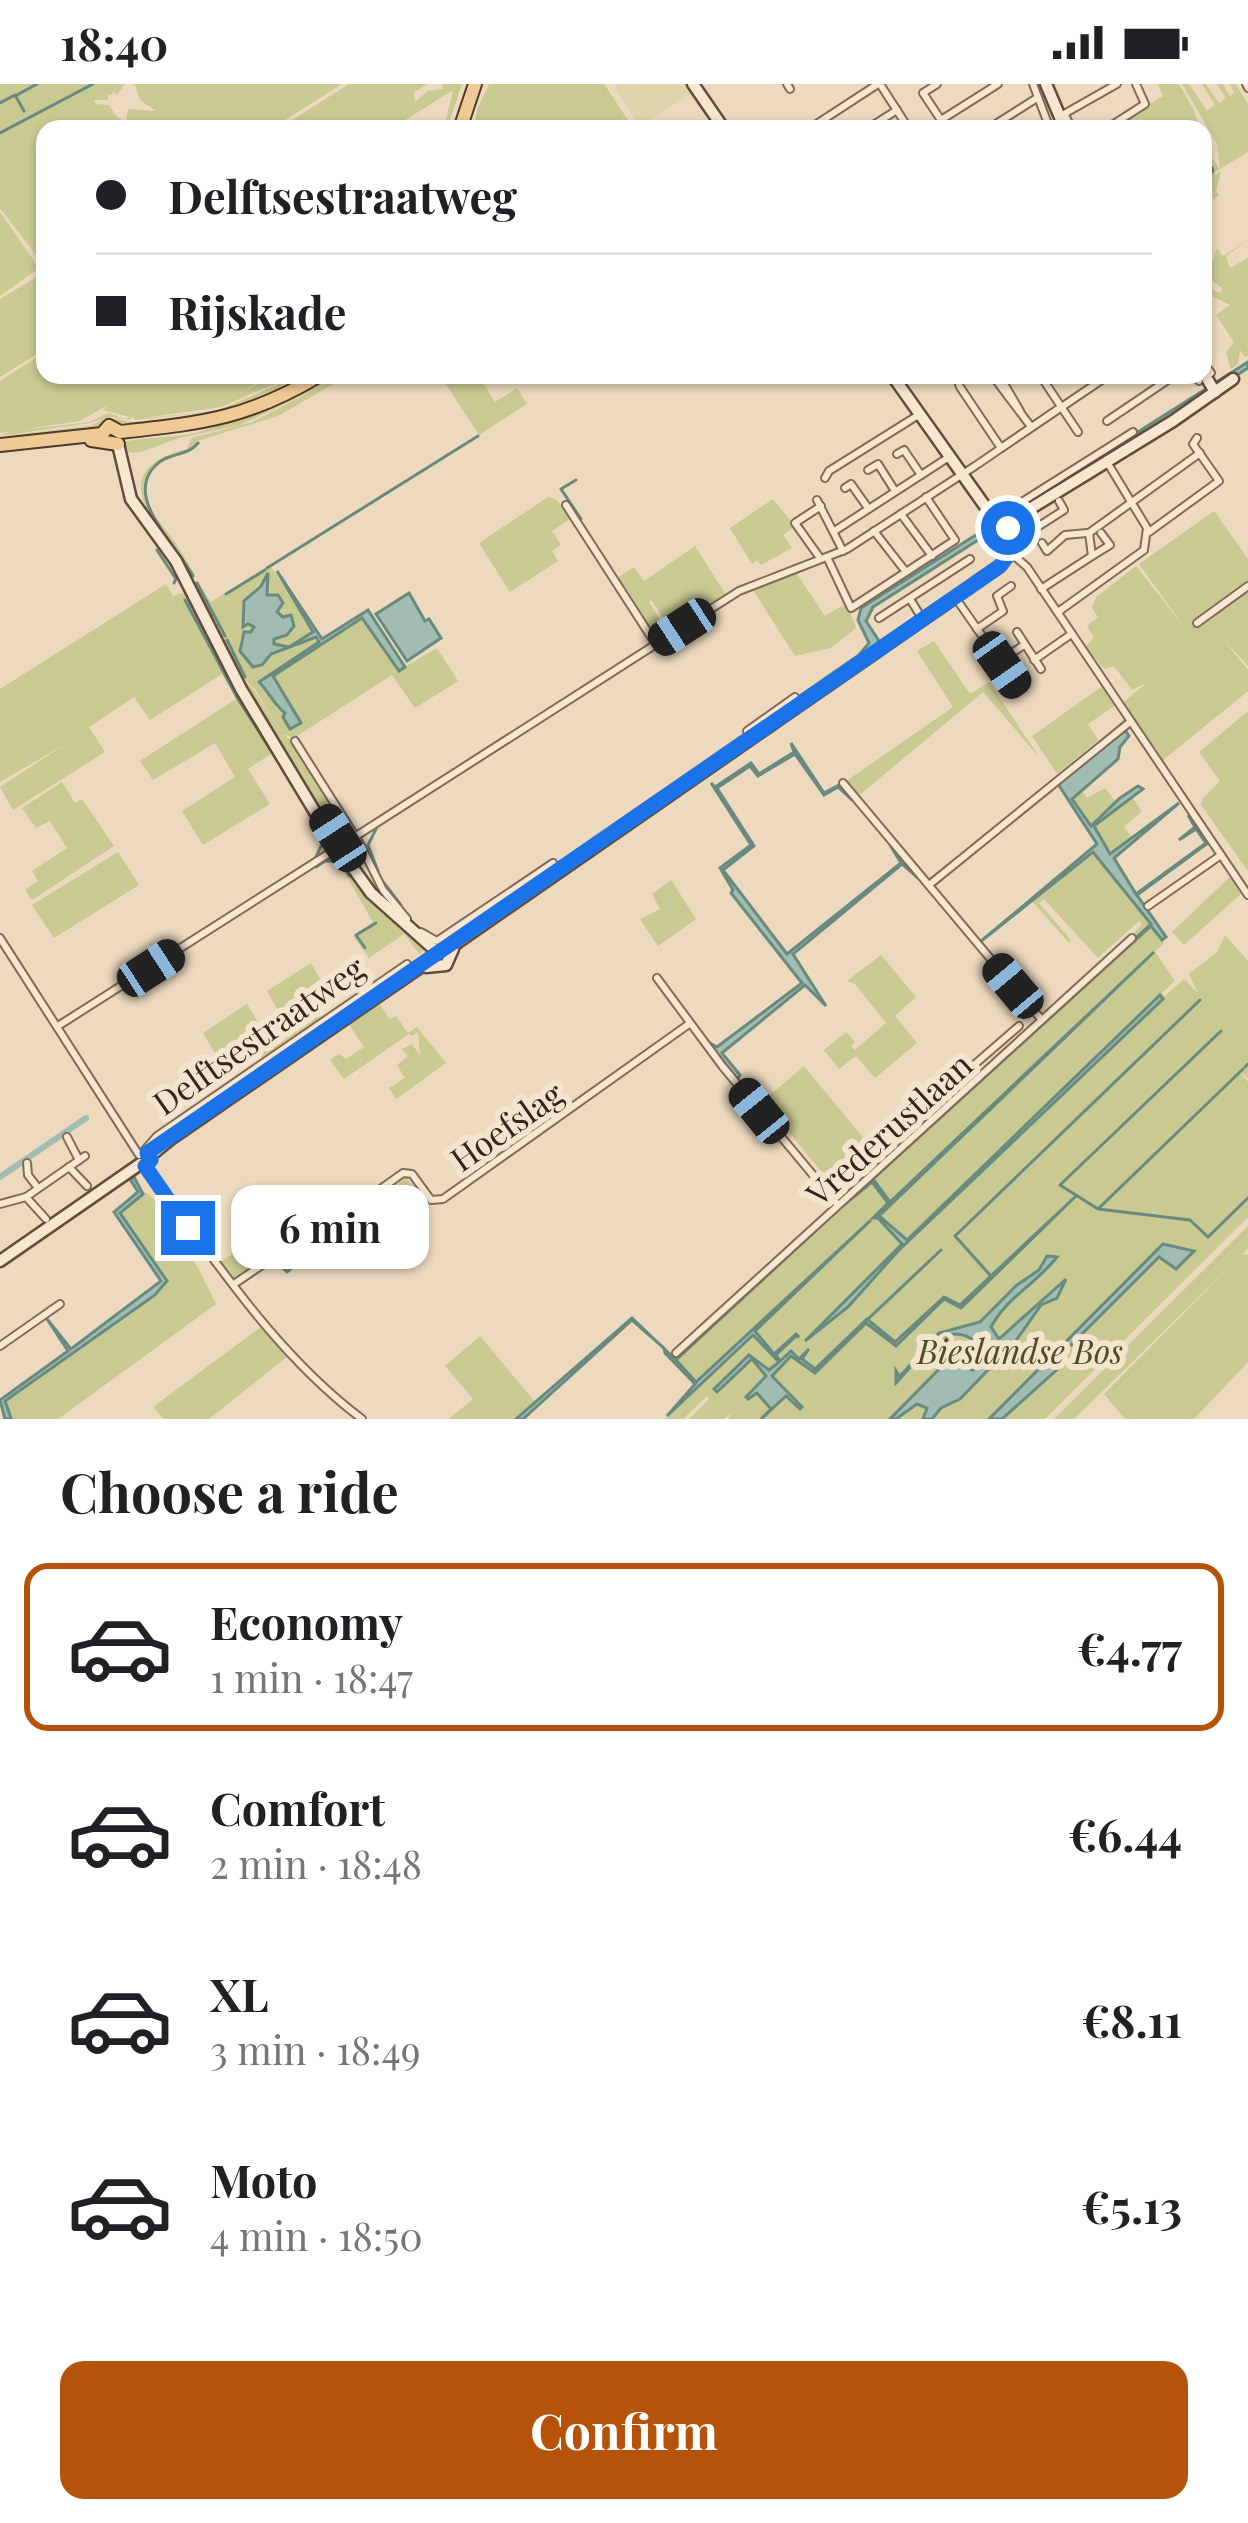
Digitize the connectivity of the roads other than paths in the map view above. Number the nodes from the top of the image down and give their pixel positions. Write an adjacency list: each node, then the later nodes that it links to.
1 (473, 84): 13 (main road)
2 (693, 84): 14 (street)
3 (879, 84): 11 (street); 15 (street)
4 (938, 84): 18 (street)
5 (998, 84): 18 (street)
6 (1033, 84): 10 (street)
7 (1050, 84): 12 (street); 21 (street)
8 (1117, 84): 12 (street)
9 (1136, 84): 23 (street)
10 (1037, 98): 19 (street); 20 (street)
11 (897, 110): 16 (street); 17 (street)
12 (1064, 115): 22 (street)
13 (461, 120)
14 (718, 120)
15 (823, 120)
16 (881, 120)
17 (903, 120)
18 (941, 120)
19 (1002, 120)
20 (1046, 120)
21 (1064, 120)
22 (1065, 120)
23 (1125, 120)
24 (1248, 371): 25 (street)
25 (1212, 383)
26 (305, 384): 40 (main road)
27 (898, 384): 35 (street)
28 (962, 384): 43 (street)
29 (1001, 384): 37 (street)
30 (1046, 384): 34 (street)
31 (1096, 384): 34 (street)
32 (1162, 384): 36 (street)
33 (1207, 384): 47 (street)
34 (1061, 407): 37 (street); 38 (street)
35 (920, 414): 46 (street); 52 (street)
36 (1107, 421)
37 (1031, 428): 43 (street)
38 (1078, 432)
39 (1133, 432): 63 (street)
40 (112, 438): 42 (main road); 104 (street)
41 (1197, 438): 45 (street)
42 (0, 447)
43 (1001, 448): 51 (street)
44 (897, 454): 50 (street)
45 (1200, 454): 53 (street); 58 (street)
46 (949, 458): 50 (street); 51 (street)
47 (1107, 462): 58 (street); 63 (street)
48 (868, 470): 55 (street)
49 (1229, 473): 53 (street)
50 (921, 475): 55 (street)
51 (961, 475): 56 (street); 63 (street)
52 (825, 478)
53 (1220, 481): 67 (street)
54 (845, 488): 60 (street)
55 (895, 490): 60 (street)
56 (926, 497): 61 (street); 75 (street)
57 (1059, 501): 62 (street)
58 (1131, 502): 67 (street); 68 (street)
59 (566, 505): 91 (street)
60 (868, 508): 65 (street)
61 (901, 514): 66 (street); 75 (street)
62 (1053, 517): 64 (street); 70 (street)
63 (999, 524): 73 (street)
64 (1039, 526)
65 (836, 530): 72 (street); 76 (street)
66 (874, 531): 72 (street); 78 (street)
67 (1148, 532): 84 (street)
68 (1089, 533): 70 (street); 74 (street)
69 (1101, 533): 74 (street)
70 (1065, 535): 71 (street)
71 (1042, 543)
72 (843, 551): 76 (street)
73 (1010, 553): 81 (street); 82 (street, Delftsestraatweg)
74 (1092, 554): 81 (street)
75 (932, 556): 78 (street)
76 (824, 558): 78 (street); 91 (street)
77 (970, 559): 83 (street)
78 (906, 572)
79 (1011, 586): 88 (street)
80 (1248, 586): 87 (street)
81 (1041, 589): 84 (street)
82 (955, 598): 86 (street, Delftsestraatweg); 88 (street)
83 (910, 599): 85 (street); 86 (street)
84 (1058, 613): 90 (street)
85 (879, 618)
86 (923, 620): 99 (street, Delftsestraatweg)
87 (1197, 622)
88 (977, 629): 94 (street)
89 (1017, 632): 92 (street)
90 (1070, 635): 93 (street); 98 (street)
91 (655, 644): 103 (street)
92 (1024, 645): 93 (street); 94 (street)
93 (1034, 660): 95 (street)
94 (1000, 662): 96 (street)
95 (1041, 669)
96 (1017, 686)
97 (795, 698): 99 (street, Delftsestraatweg)
98 (1130, 722): 105 (street); 107 (street)
99 (766, 723): 100 (street, Delftsestraatweg); 112 (street, Delftsestraatweg)
100 (747, 730)
101 (295, 741): 103 (street)
102 (843, 783): 107 (street)
103 (356, 836): 104 (street); 112 (street)
104 (338, 848): 112 (street); 117 (street)
105 (1221, 855): 108 (street); 109 (street)
106 (553, 863): 112 (street, Delftsestraatweg)
107 (929, 885): 115 (street)
108 (1248, 895)
109 (1148, 906)
110 (0, 938): 117 (street)
111 (1132, 938): 115 (street, Vrederustlaan)
112 (435, 952): 113 (street, Delftsestraatweg)
113 (413, 966): 123 (street, Delftsestraatweg); 123 (street, Delftsestraatweg)
114 (657, 979): 116 (street)
115 (1042, 1020): 120 (street, Vrederustlaan)
116 (689, 1024): 130 (street); 133 (street, Hoefslag)
117 (58, 1026): 123 (street)
118 (1019, 1026): 119 (street)
119 (1012, 1033): 120 (street); 121 (street)
120 (1019, 1041): 121 (street, Vrederustlaan)
121 (979, 1077): 130 (street, Vrederustlaan)
122 (68, 1137): 125 (street)
123 (142, 1157): 132 (street); 133 (street)
124 (27, 1163): 127 (street)
125 (69, 1167): 126 (street); 127 (street)
126 (87, 1186)
127 (38, 1188): 128 (street)
128 (26, 1197): 129 (street); 131 (street)
129 (0, 1204)
130 (838, 1205): 136 (street, Vrederustlaan)
131 (46, 1219)
132 (0, 1261)
133 (234, 1285): 137 (street)
134 (60, 1304): 135 (street)
135 (0, 1346)
136 (676, 1353)
137 (362, 1419)

